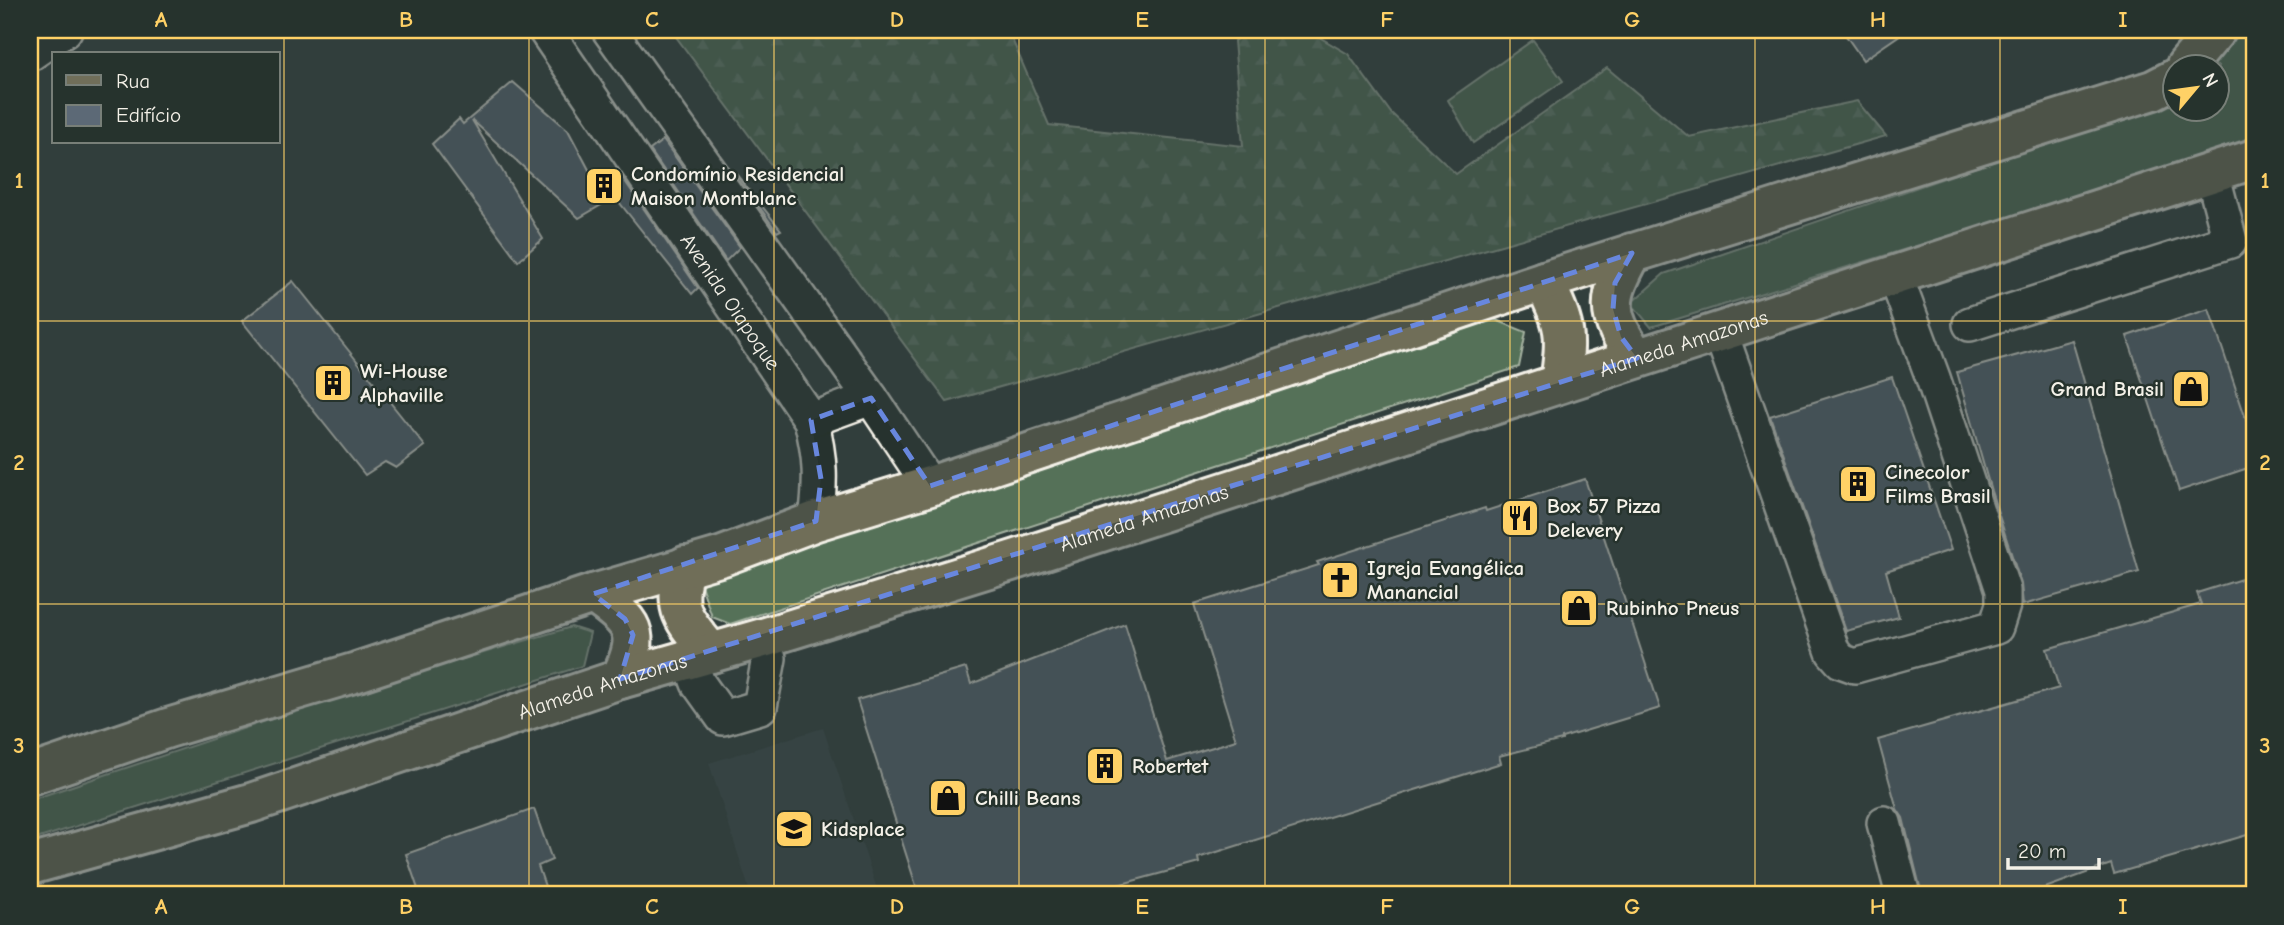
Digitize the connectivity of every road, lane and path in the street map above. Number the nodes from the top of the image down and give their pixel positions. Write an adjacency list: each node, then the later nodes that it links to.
1 (65, 30): 6 (street)
2 (545, 30): 18 (street, Avenida Oiapoque)
3 (609, 30): 17 (street)
4 (2216, 30): 5 (main road)
5 (2198, 52)
6 (30, 54)
7 (2162, 85): 10 (main road)
8 (2254, 159): 9 (main road, Alameda Amazonas)
9 (2212, 173): 11 (main road, Alameda Amazonas); 13 (street)
10 (1632, 253): 12 (main road); 15 (main road)
11 (1895, 275): 14 (main road, Alameda Amazonas); 14 (street)
12 (1544, 281): 16 (main road); 19 (main road)
13 (1970, 324)
14 (1720, 331): 15 (main road, Alameda Amazonas)
15 (1637, 358): 16 (main road, Alameda Amazonas)
16 (1560, 382): 23 (main road, Alameda Amazonas)
17 (871, 398): 18 (street); 19 (street)
18 (811, 420): 20 (street, Avenida Oiapoque)
19 (930, 486): 20 (main road)
20 (816, 521): 21 (main road)
21 (685, 566): 22 (main road); 24 (main road)
22 (593, 594): 25 (main road); 26 (main road)
23 (763, 638): 24 (main road, Alameda Amazonas); 24 (street)
24 (700, 656): 25 (main road, Alameda Amazonas)
25 (620, 679): 28 (main road, Alameda Amazonas)
26 (30, 775)
27 (1884, 823): 29 (street)
28 (30, 865)
29 (1903, 895)

